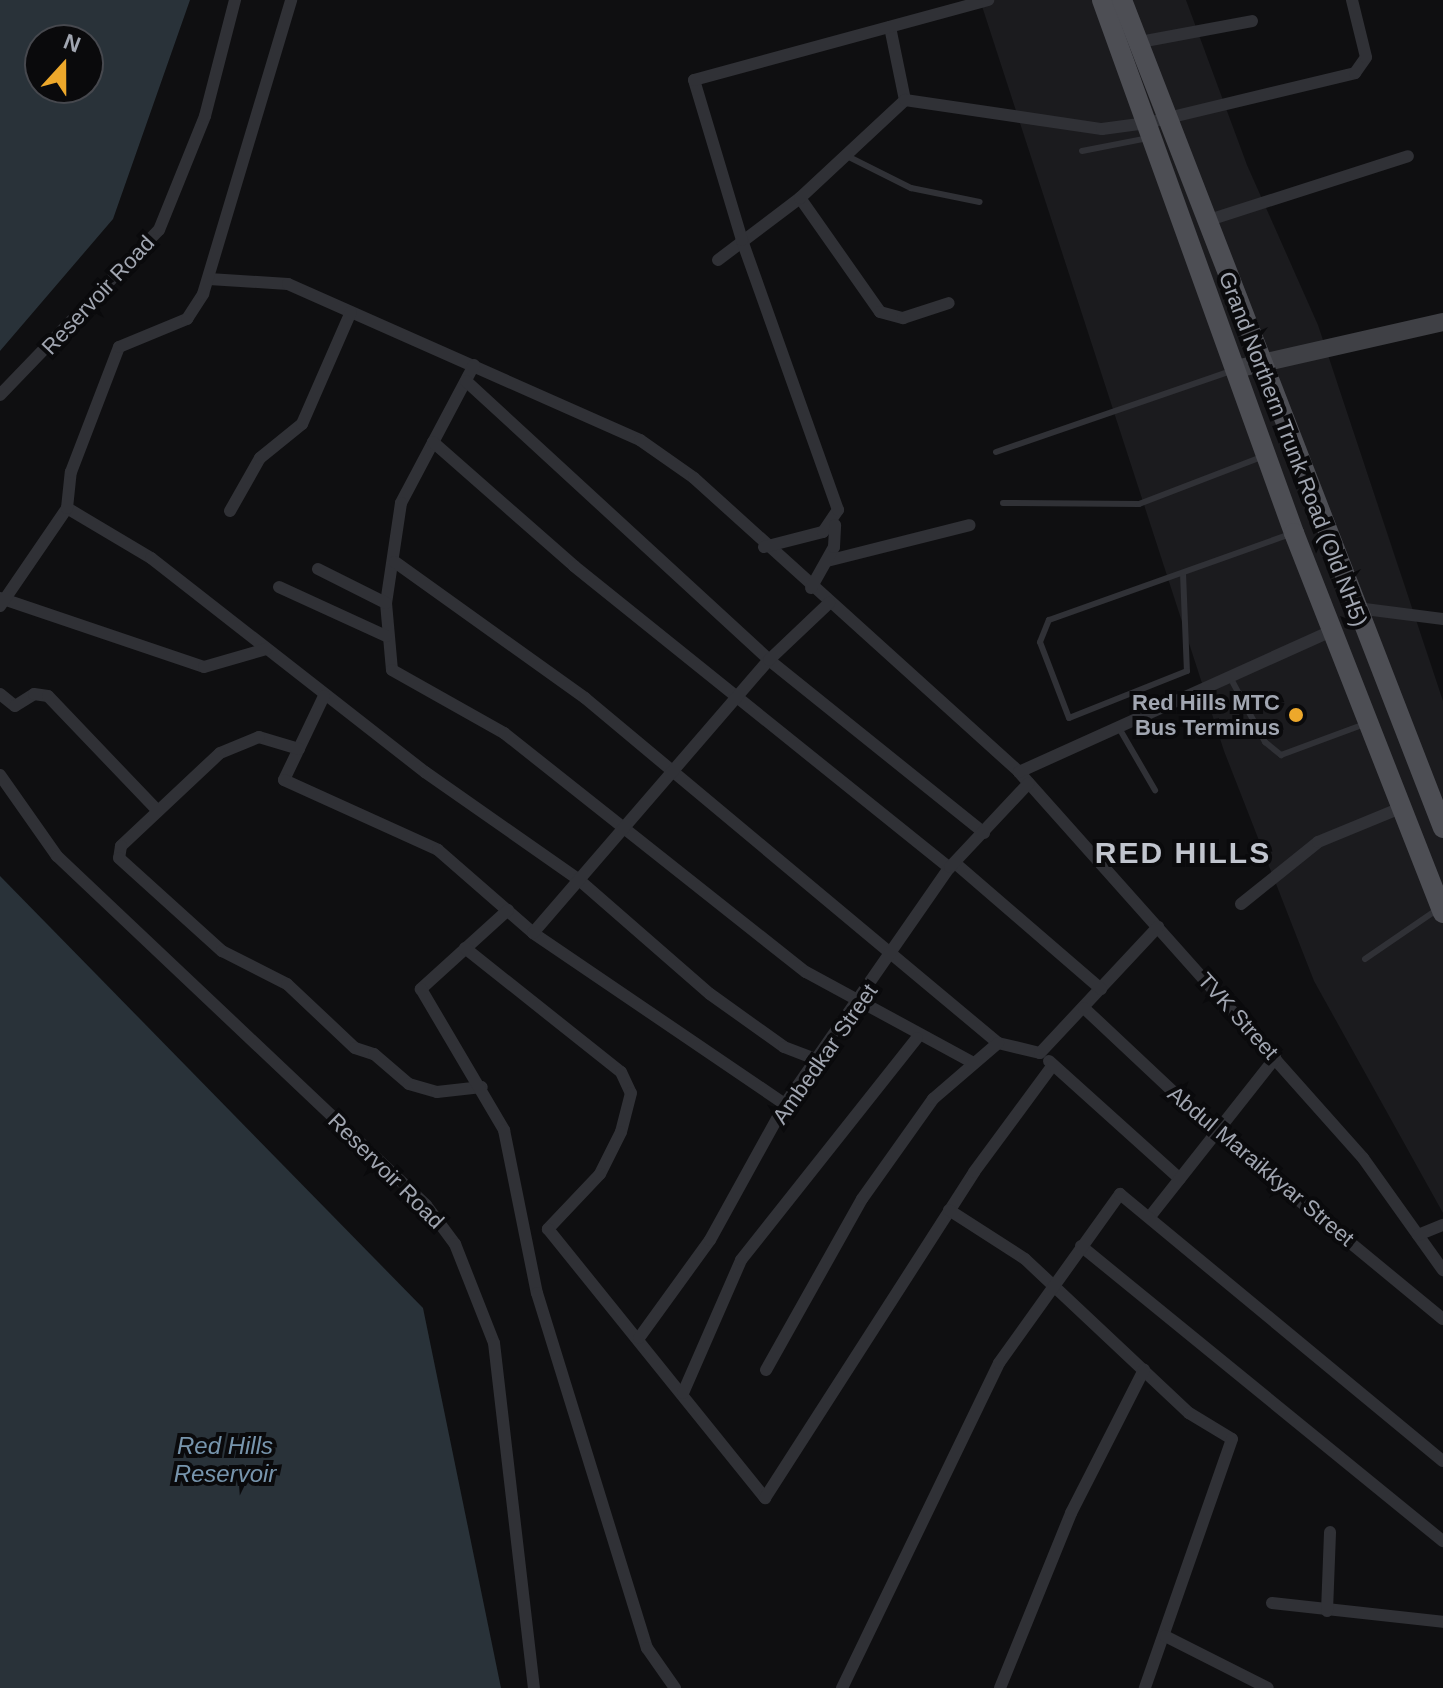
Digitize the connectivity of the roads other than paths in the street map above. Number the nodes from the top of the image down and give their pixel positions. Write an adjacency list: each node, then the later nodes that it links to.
1 (235, 0): 28 (street, Reservoir Road)
2 (291, 0): 20 (street)
3 (988, 0): 8 (street)
4 (1102, 0): 11 (main road, Grand Northern Trunk Road (Old NH5))
5 (1122, 0): 9 (main road, Grand Northern Trunk Road (Old NH5))
6 (1352, 0): 11 (street)
7 (1252, 21): 9 (street)
8 (890, 27): 10 (street); 18 (street)
9 (1140, 42): 11 (main road, Grand Northern Trunk Road (Old NH5))
10 (905, 100): 11 (street); 13 (street)
11 (1154, 126): 12 (lane); 17 (main road, Grand Northern Trunk Road (Old NH5)); 26 (main road, Grand Northern Trunk Road (Old NH5))
12 (1082, 151)
13 (847, 156): 15 (street); 16 (lane)
14 (1408, 156): 17 (street)
15 (800, 198): 18 (street); 21 (street)
16 (980, 202)
17 (1206, 221): 24 (main road, Grand Northern Trunk Road (Old NH5))
18 (742, 240): 19 (street); 35 (street)
19 (718, 260)
20 (209, 279): 22 (street, TVK Street); 33 (street)
21 (949, 303)
22 (351, 312): 25 (street, TVK Street); 34 (street)
23 (1443, 322): 24 (street)
24 (1263, 360): 26 (street); 48 (main road, Grand Northern Trunk Road (Old NH5))
25 (474, 365): 27 (street); 38 (street, TVK Street)
26 (1236, 369): 30 (lane); 31 (main road, Grand Northern Trunk Road (Old NH5))
27 (466, 381): 29 (street); 53 (street)
28 (0, 395)
29 (433, 442): 40 (street); 57 (street)
30 (996, 452)
31 (1267, 455): 32 (lane); 37 (main road, Grand Northern Trunk Road (Old NH5))
32 (1003, 503)
33 (67, 508): 45 (street); 52 (street)
34 (230, 511)
35 (835, 525): 38 (street); 39 (street)
36 (970, 525): 39 (street)
37 (1294, 533): 42 (lane); 50 (main road, Grand Northern Trunk Road (Old NH5))
38 (764, 547): 44 (street, TVK Street)
39 (827, 561): 44 (street)
40 (395, 562): 46 (street); 63 (street)
41 (318, 569): 46 (street)
42 (1183, 573): 42 (lane)
43 (279, 587): 51 (street)
44 (811, 588): 47 (street, TVK Street)
45 (1, 601): 52 (street)
46 (386, 603): 51 (street)
47 (829, 603): 53 (street); 61 (street, TVK Street)
48 (1357, 608): 49 (street); 68 (main road, Grand Northern Trunk Road (Old NH5))
49 (1443, 619)
50 (1335, 629): 54 (street); 58 (main road, Grand Northern Trunk Road (Old NH5))
51 (386, 636): 69 (street)
52 (266, 649): 56 (street)
53 (769, 660): 57 (street); 70 (street)
54 (1231, 679): 58 (lane); 59 (street)
55 (0, 694): 67 (street)
56 (324, 696): 60 (street); 72 (street)
57 (737, 700): 63 (street); 71 (street)
58 (1368, 722): 66 (main road, Grand Northern Trunk Road (Old NH5))
59 (1119, 728): 61 (street); 65 (lane)
60 (299, 749): 67 (street); 74 (street)
61 (1019, 772): 64 (street, TVK Street)
62 (0, 775): 114 (street, Reservoir Road)
63 (676, 775): 69 (street); 79 (street)
64 (1029, 783): 70 (street, Ambedkar Street); 76 (street, TVK Street)
65 (1155, 790)
66 (1403, 807): 73 (street); 75 (main road, Grand Northern Trunk Road (Old NH5))
67 (158, 811): 91 (street)
68 (1443, 828)
69 (627, 829): 72 (street); 82 (street)
70 (984, 833): 71 (street, Ambedkar Street)
71 (952, 866): 79 (street, Ambedkar Street); 81 (street)
72 (578, 879): 77 (street); 88 (street)
73 (1241, 904)
74 (508, 910): 77 (street); 78 (street)
75 (1442, 911): 80 (lane)
76 (1158, 927): 81 (street); 87 (street, TVK Street)
77 (533, 933): 92 (street)
78 (465, 948): 91 (street); 103 (street)
79 (895, 951): 82 (street, Ambedkar Street); 85 (street)
80 (1365, 959)
81 (1101, 989): 83 (street)
82 (859, 1006): 84 (street); 88 (street, Ambedkar Street)
83 (1084, 1008): 86 (street); 93 (street, Abdul Maraikkyar Street)
84 (917, 1038): 89 (street); 106 (street)
85 (998, 1043): 86 (street); 89 (street)
86 (1040, 1053): 90 (street)
87 (1275, 1058): 93 (street); 98 (street, TVK Street)
88 (818, 1060): 92 (street, Ambedkar Street)
89 (970, 1061): 104 (street)
90 (1053, 1065): 94 (street); 95 (street)
91 (482, 1087): 115 (street)
92 (785, 1104): 103 (street, Ambedkar Street)
93 (1216, 1132): 94 (street); 102 (street, Abdul Maraikkyar Street)
94 (1180, 1179): 96 (street)
95 (949, 1210): 101 (street); 106 (street)
96 (1152, 1214): 99 (street); 107 (street)
97 (1443, 1225): 98 (street)
98 (1418, 1235): 100 (street, TVK Street)
99 (1081, 1246): 101 (street); 109 (street)
100 (1443, 1270)
101 (1053, 1284): 105 (street); 116 (street)
102 (1443, 1319)
103 (639, 1338): 106 (street)
104 (766, 1370)
105 (1144, 1370): 113 (street); 117 (street)
106 (683, 1393)
107 (1443, 1461)
108 (1330, 1532): 111 (street)
109 (1443, 1541)
110 (1272, 1603): 111 (street)
111 (1327, 1611): 112 (street)
112 (1443, 1622)
113 (1165, 1636): 118 (street); 119 (street)
114 (534, 1688)
115 (675, 1688)
116 (842, 1688)
117 (1000, 1688)
118 (1145, 1688)
119 (1268, 1688)

